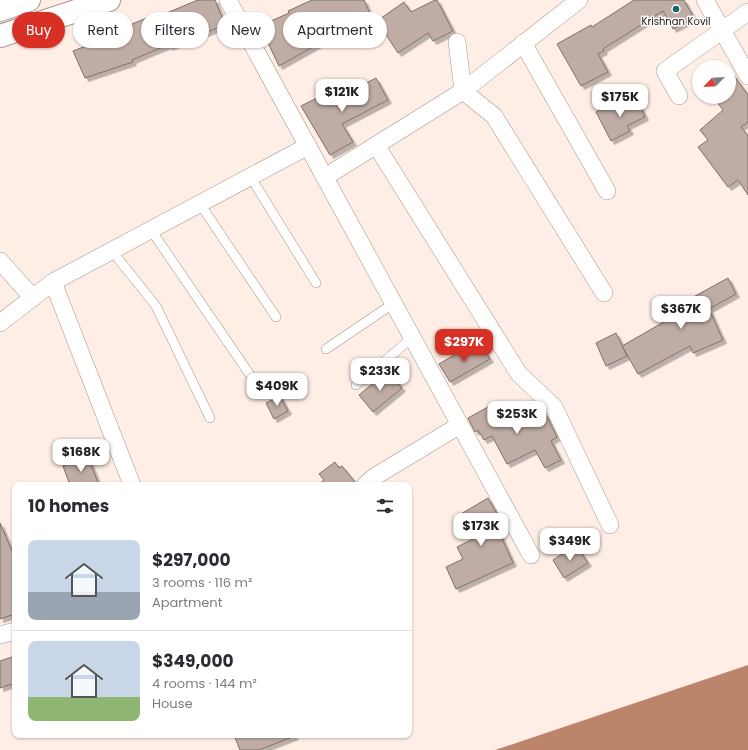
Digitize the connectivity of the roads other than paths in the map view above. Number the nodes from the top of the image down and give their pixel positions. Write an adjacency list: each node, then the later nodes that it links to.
1 (30, 0): 6 (highway)
2 (109, 0): 9 (highway)
3 (228, 0): 16 (street)
4 (579, 0): 11 (street)
5 (705, 0): 8 (street)
6 (0, 10)
7 (748, 12): 8 (street)
8 (722, 30): 12 (street); 14 (street)
9 (0, 36)
10 (457, 42): 13 (street)
11 (523, 43): 13 (street); 19 (street)
12 (748, 76)
13 (463, 91): 15 (street); 26 (street)
14 (679, 96)
15 (376, 145): 18 (street); 39 (street)
16 (308, 146): 17 (street); 18 (street)
17 (250, 176): 20 (street); 25 (lane)
18 (325, 177): 28 (street)
19 (607, 191)
20 (200, 204): 21 (street); 29 (lane)
21 (151, 230): 22 (street); 34 (lane)
22 (112, 250): 24 (street); 35 (lane)
23 (0, 260): 27 (street)
24 (53, 282): 27 (street); 37 (street)
25 (316, 283)
26 (604, 293)
27 (32, 298): 30 (street)
28 (394, 303): 31 (street); 32 (lane)
29 (276, 317)
30 (0, 323)
31 (412, 337): 33 (lane); 36 (street)
32 (326, 349)
33 (356, 385)
34 (259, 388)
35 (210, 418)
36 (460, 425): 38 (street); 40 (street)
37 (131, 482)
38 (368, 482)
39 (610, 525)
40 (531, 555)
41 (12, 632): 42 (street)
42 (0, 635)

